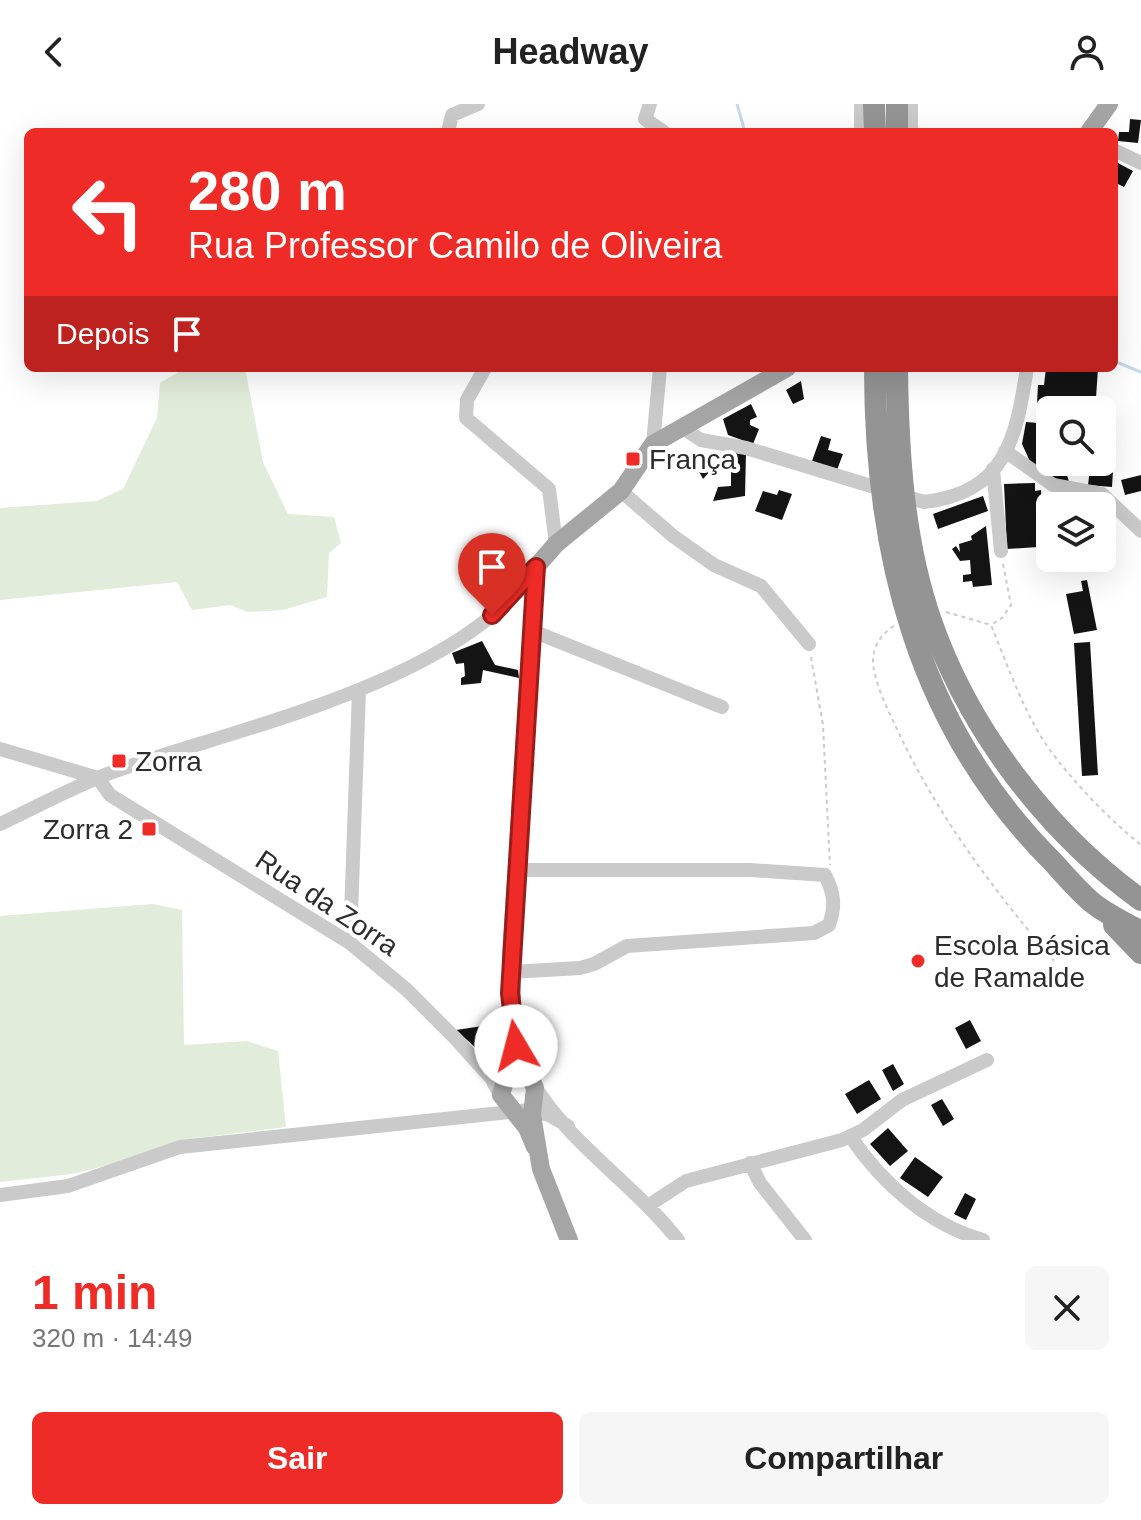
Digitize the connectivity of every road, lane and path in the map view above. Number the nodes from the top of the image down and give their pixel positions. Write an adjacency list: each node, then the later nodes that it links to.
1 (478, 104): 8 (street)
2 (650, 104): 9 (street)
3 (861, 104): 10 (street)
4 (874, 104): 11 (highway)
5 (897, 104): 12 (highway)
6 (911, 104): 13 (street)
7 (1109, 104): 14 (main road)
8 (449, 128)
9 (658, 128)
10 (861, 128)
11 (875, 128)
12 (897, 128)
13 (911, 128)
14 (1092, 128)
15 (1118, 152): 16 (street)
16 (1141, 163)
17 (483, 372): 29 (street)
18 (660, 372): 24 (street)
19 (780, 372): 23 (main road)
20 (875, 372): 46 (highway)
21 (897, 372): 45 (highway)
22 (1026, 372): 25 (street)
23 (681, 427): 24 (main road); 26 (street)
24 (653, 444): 27 (main road)
25 (1005, 451): 26 (street); 28 (street)
26 (993, 469): 30 (street)
27 (621, 491): 29 (main road); 36 (street)
28 (1141, 531)
29 (556, 544): 31 (main road)
30 (1001, 551): 34 (path)
31 (536, 567): 35 (main road); 37 (street)
32 (946, 612): 34 (path)
33 (904, 622): 50 (path)
34 (991, 625): 42 (path)
35 (530, 630): 38 (street); 43 (main road)
36 (809, 644): 44 (path)
37 (359, 690): 40 (street); 48 (street)
38 (722, 707)
39 (0, 749): 40 (street)
40 (98, 778): 41 (street); 48 (street, Rua da Zorra)
41 (0, 824)
42 (1141, 845)
43 (516, 870): 44 (street); 51 (main road)
44 (825, 875): 51 (street)
45 (1141, 900)
46 (1094, 904): 47 (highway); 49 (highway)
47 (1141, 932)
48 (350, 943): 54 (street, Rua da Zorra)
49 (1141, 953)
50 (1056, 963)
51 (511, 972): 52 (main road)
52 (512, 1030): 54 (main road); 54 (main road)
53 (987, 1060): 56 (street)
54 (510, 1102): 55 (street, Rua da Zorra); 55 (street); 57 (main road); 59 (street)
55 (568, 1126): 57 (street); 60 (street)
56 (850, 1136): 58 (street); 64 (street)
57 (535, 1147): 61 (main road)
58 (750, 1163): 60 (street); 63 (street)
59 (0, 1195)
60 (649, 1205): 62 (street)
61 (569, 1240)
62 (678, 1240)
63 (805, 1240)
64 (983, 1240)

